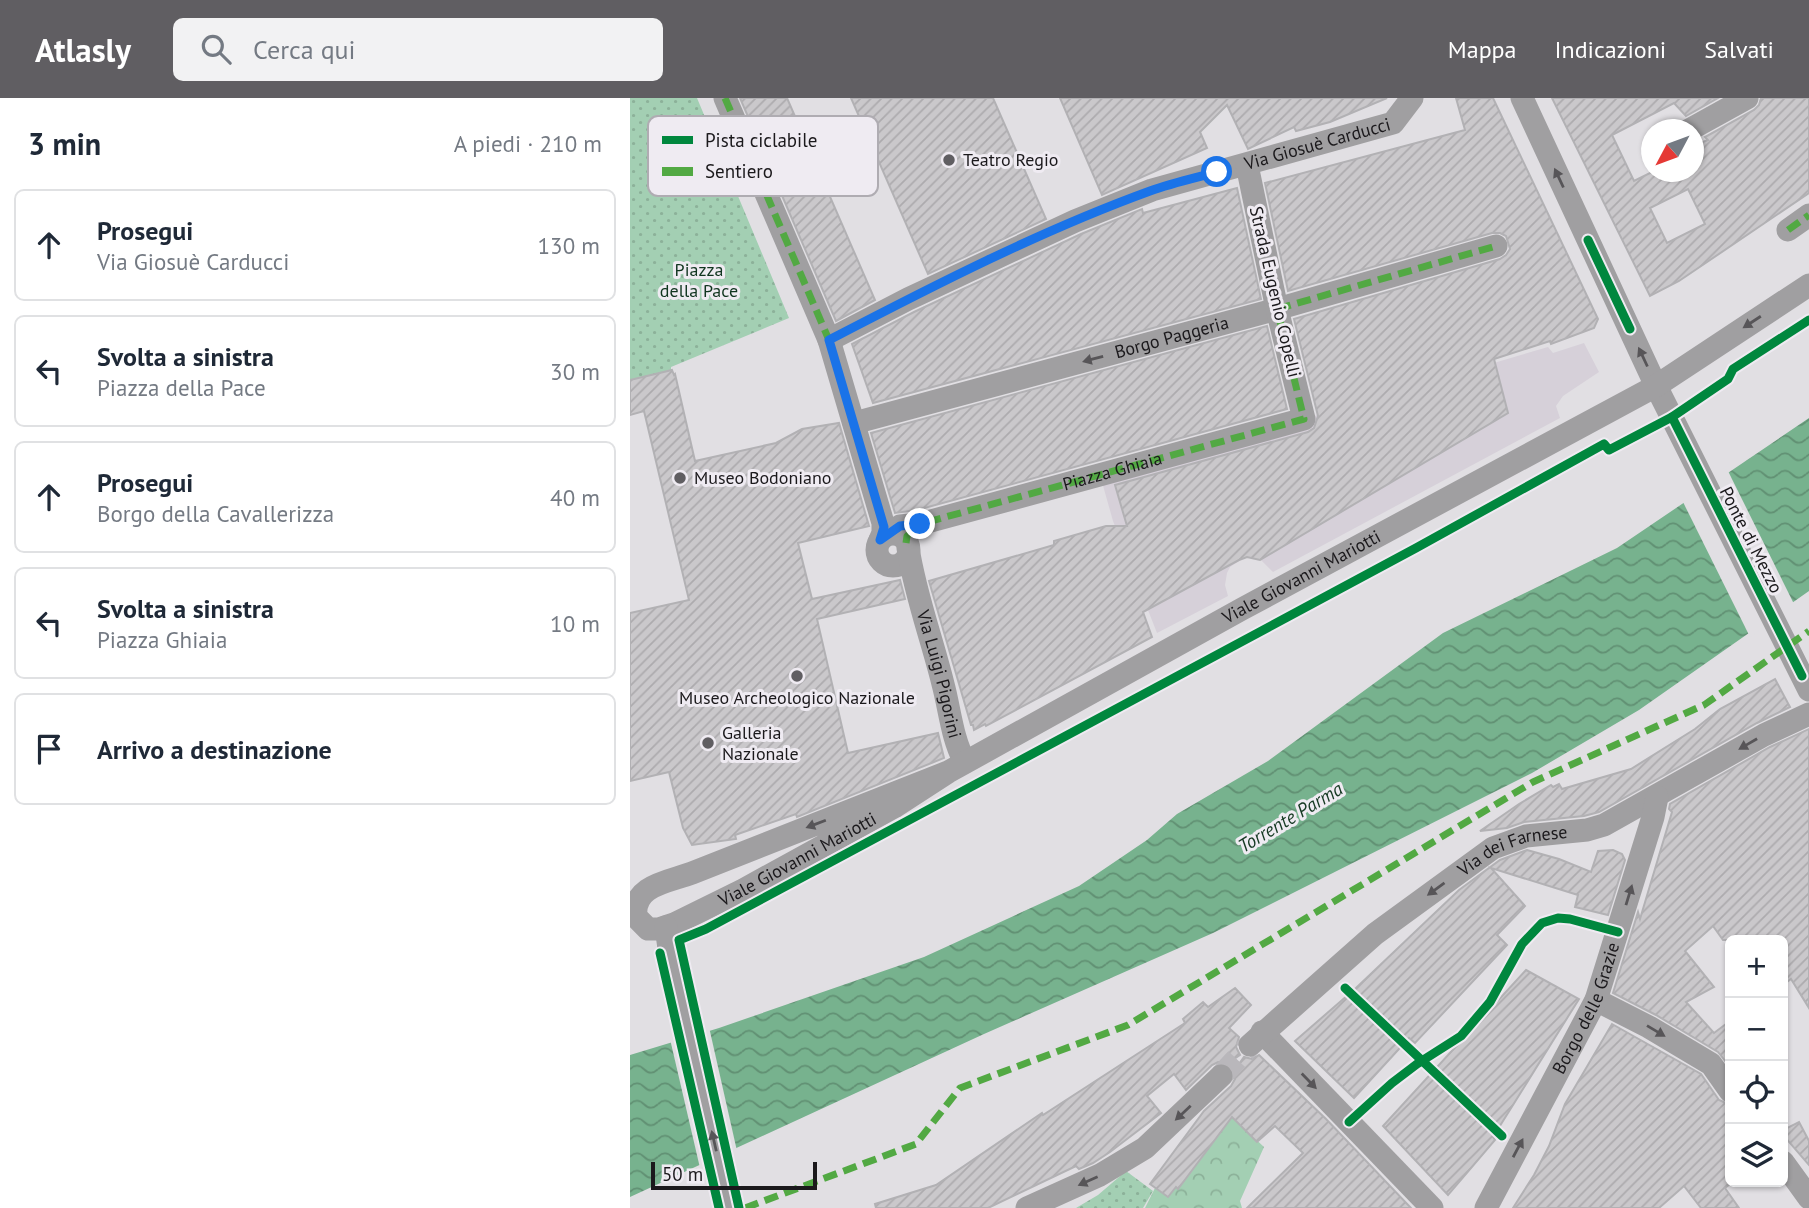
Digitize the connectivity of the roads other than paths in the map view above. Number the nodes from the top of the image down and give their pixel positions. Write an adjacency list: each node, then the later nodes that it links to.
1 (725, 98): 5 (street)
2 (1412, 98): 7 (street, Via Giosuè Carducci)
3 (1522, 98): 15 (street, Ponte di Mezzo, one-way to 3)
4 (1748, 98): 6 (street)
5 (733, 116)
6 (1704, 122)
7 (1247, 165): 13 (street, Strada Eugenio Copelli); 14 (street, Via Giosuè Carducci)
8 (767, 196): 14 (street)
9 (1809, 215): 10 (street)
10 (1788, 230)
11 (1493, 247): 13 (street, Borgo Paggeria)
12 (1809, 285): 15 (street, Viale Giovanni Mariotti, one-way to 15)
13 (1277, 309): 16 (street, Strada Eugenio Copelli); 17 (street, Borgo Paggeria, one-way to 17)
14 (829, 340): 17 (street)
15 (1656, 386): 19 (street, Ponte di Mezzo); 21 (street, Viale Giovanni Mariotti)
16 (1304, 419): 18 (street, Piazza Ghiaia)
17 (854, 423): 18 (street, Via Luigi Pigorini)
18 (899, 542): 21 (street, Via Luigi Pigorini)
19 (1805, 683)
20 (1809, 714): 22 (street, Via dei Farnese, one-way to 22)
21 (956, 767): 23 (street, Viale Giovanni Mariotti, one-way to 23); 25 (street, Viale Giovanni Mariotti)
22 (1657, 797): 26 (street, Borgo delle Grazie, one-way to 22); 33 (street, Via dei Farnese, one-way to 33)
23 (670, 881): 24 (street); 25 (street)
24 (633, 918): 25 (street)
25 (674, 923): 31 (street, one-way to 25)
26 (1596, 1000): 28 (street, one-way to 28); 34 (street, Borgo delle Grazie, one-way to 26)
27 (1221, 1076): 32 (street, one-way to 32)
28 (1725, 1084)
29 (1788, 1169): 30 (street)
30 (1809, 1198)
31 (729, 1208)
32 (1027, 1208)
33 (1432, 1208)
34 (1486, 1208)

